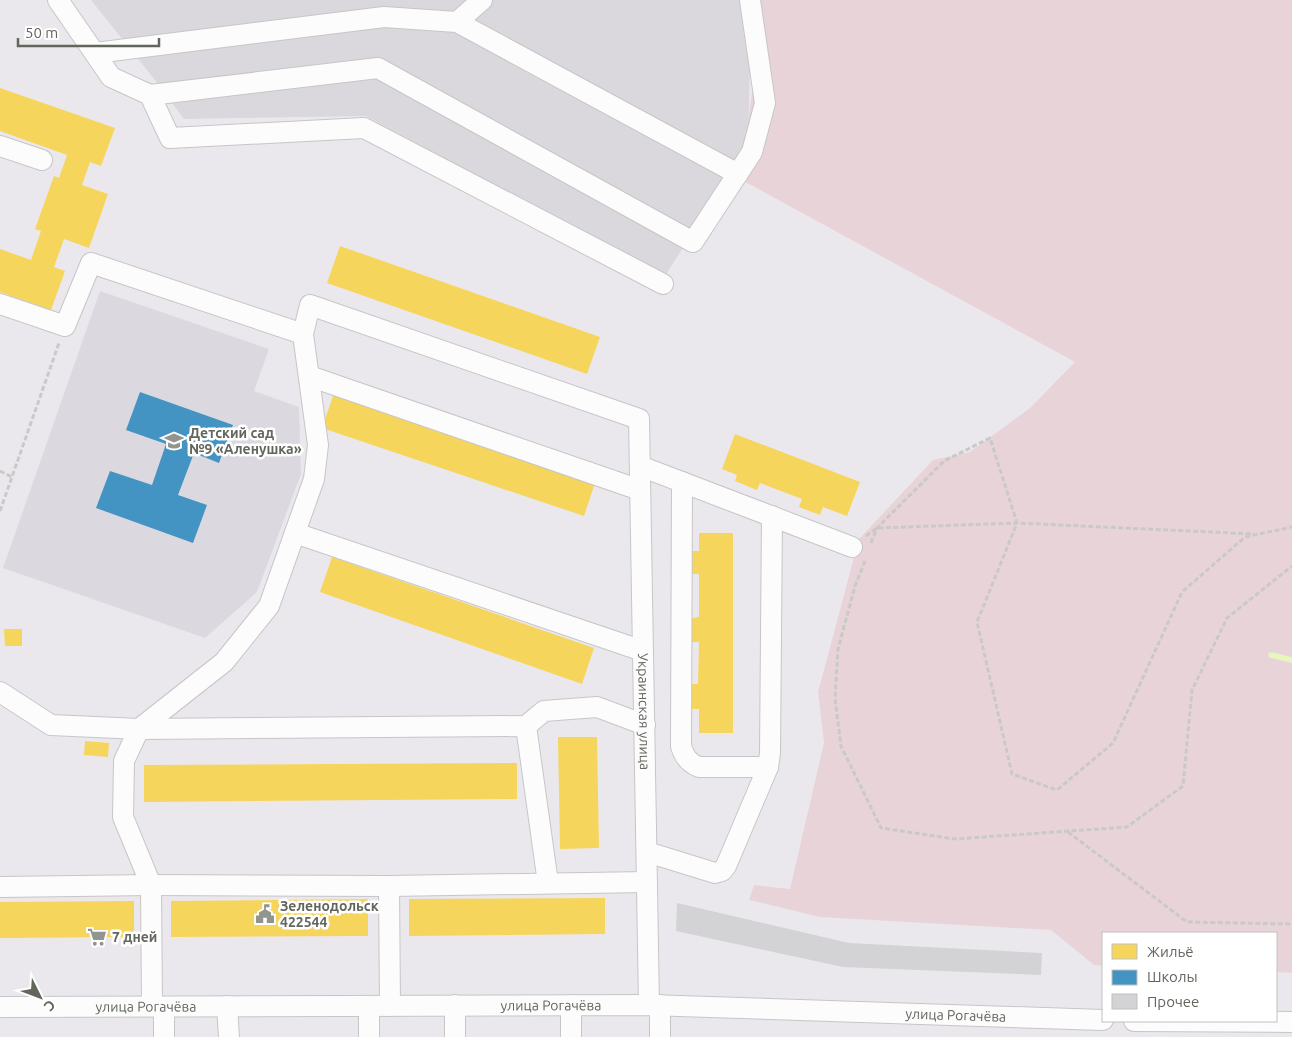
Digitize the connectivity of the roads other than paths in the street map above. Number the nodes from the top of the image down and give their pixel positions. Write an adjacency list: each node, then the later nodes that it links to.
1 (58, 0): 5 (street)
2 (482, 0): 4 (street)
3 (750, 0): 9 (street)
4 (457, 22): 5 (street); 9 (street)
5 (94, 53): 6 (street)
6 (150, 95): 9 (street); 10 (street)
7 (0, 146): 8 (street)
8 (42, 160)
9 (738, 174)
10 (663, 284)
11 (0, 304): 12 (street)
12 (303, 334): 13 (street); 14 (street, Украинская улица)
13 (309, 376): 16 (street); 18 (street)
14 (640, 466): 15 (street); 16 (street, Украинская улица)
15 (682, 482): 17 (street); 25 (street)
16 (640, 490): 20 (street, Украинская улица)
17 (772, 516): 19 (street); 25 (street)
18 (295, 533): 20 (street); 24 (street)
19 (863, 548)
20 (643, 651): 22 (street, Украинская улица)
21 (0, 692): 24 (street)
22 (644, 725): 23 (street); 26 (street, Украинская улица)
23 (526, 726): 24 (street); 28 (street)
24 (140, 729): 29 (street)
25 (768, 767): 26 (street)
26 (647, 852): 27 (street, Украинская улица)
27 (647, 882): 28 (street); 34 (street, Украинская улица)
28 (548, 883): 30 (street)
29 (151, 885): 30 (street); 31 (street); 35 (street)
30 (389, 886): 38 (street)
31 (0, 887)
32 (454, 1005): 33 (street, улица Рогачёва); 38 (street, улица Рогачёва); 47 (street)
33 (571, 1005): 34 (street, улица Рогачёва); 48 (street)
34 (655, 1005): 40 (street, улица Рогачёва); 49 (street, Украинская улица)
35 (158, 1006): 36 (street, улица Рогачёва); 39 (street, улица Рогачёва); 44 (street)
36 (227, 1006): 37 (street, улица Рогачёва); 45 (street)
37 (369, 1006): 38 (street, улица Рогачёва); 46 (street)
38 (390, 1006)
39 (0, 1007)
40 (1102, 1020)
41 (1292, 1022): 43 (street)
42 (1147, 1026): 43 (street)
43 (1257, 1029)
44 (164, 1037)
45 (229, 1037)
46 (368, 1037)
47 (455, 1037)
48 (571, 1037)
49 (660, 1037)

